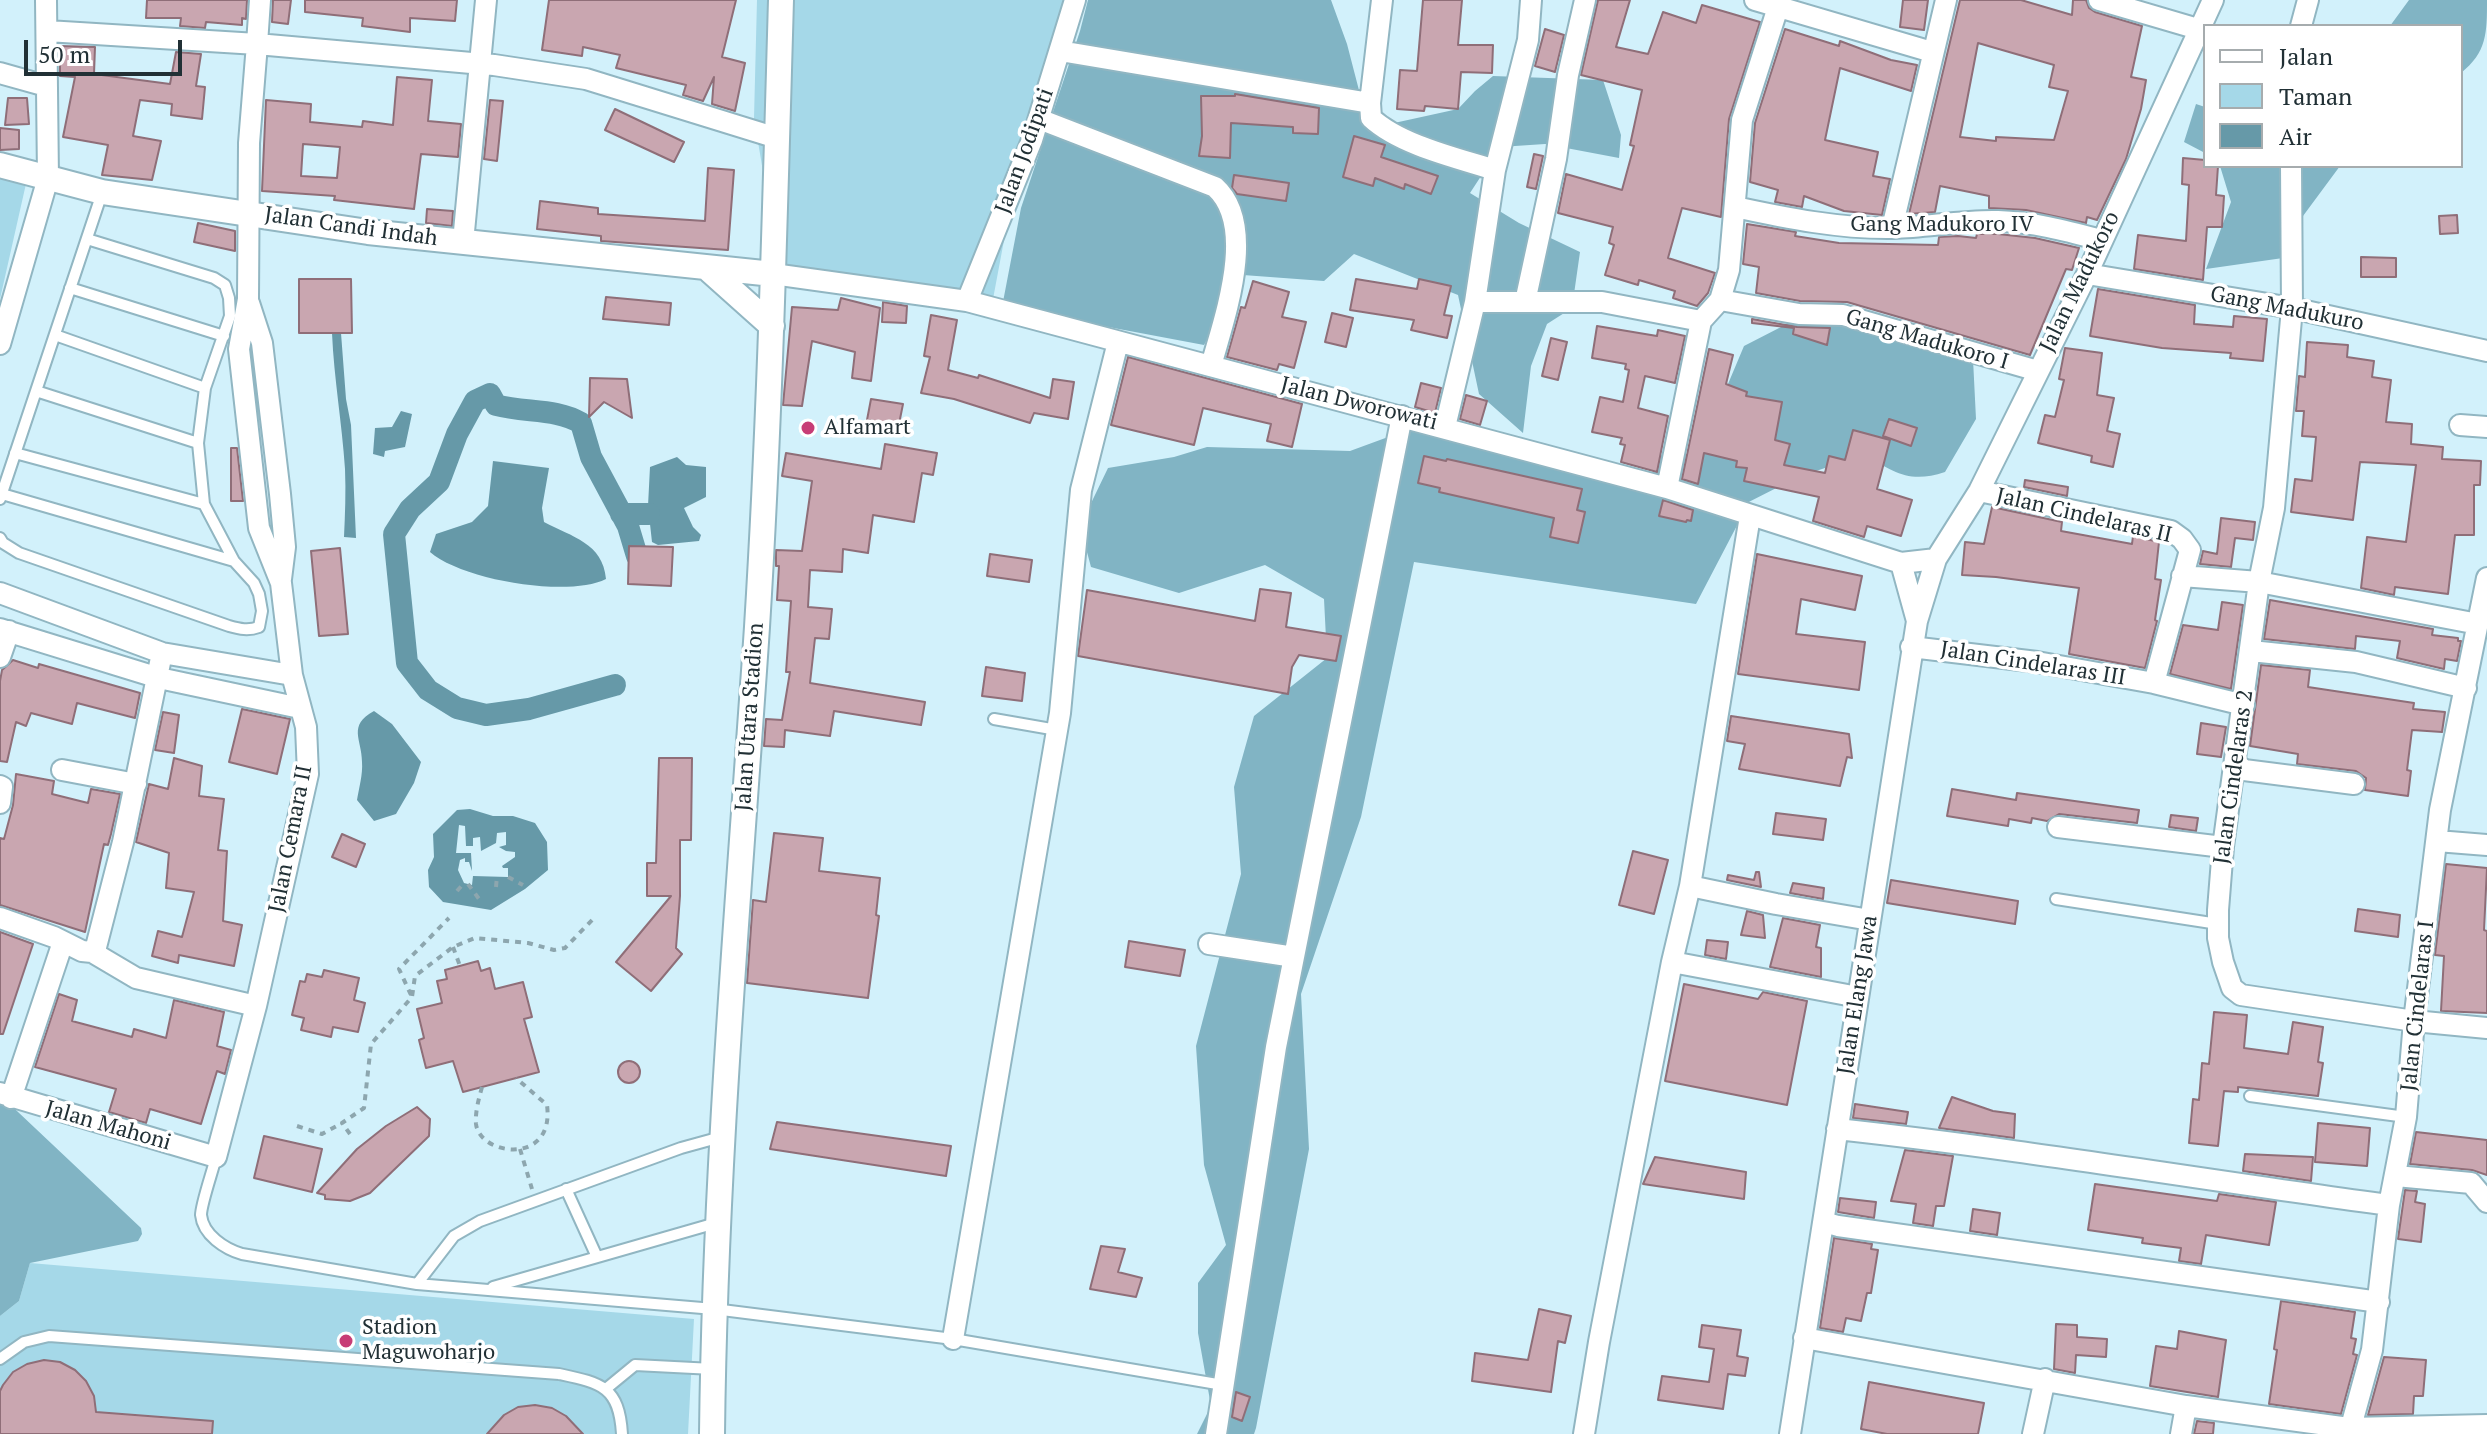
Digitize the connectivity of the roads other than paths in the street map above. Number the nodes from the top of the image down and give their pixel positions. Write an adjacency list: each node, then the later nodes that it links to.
1 (46, 0): 17 (street)
2 (260, 0): 18 (street, Jalan Cemara II)
3 (486, 0): 21 (street)
4 (781, 0): 26 (street, Jalan Utara Stadion)
5 (1075, 0): 19 (street, Jalan Jodipati)
6 (1382, 0): 24 (street)
7 (1531, 0): 29 (street)
8 (1585, 0): 45 (street)
9 (1755, 0): 14 (street)
10 (1946, 0): 20 (street)
11 (2099, 0): 16 (street)
12 (2213, 0): 16 (street, Jalan Madukoro)
13 (2308, 0): 15 (street)
14 (1778, 7): 20 (street); 32 (street)
15 (2302, 24)
16 (2198, 29): 36 (street, Jalan Madukoro)
17 (47, 31): 18 (street); 23 (street)
18 (257, 44): 21 (street); 33 (street, Jalan Cemara II)
19 (1060, 51): 24 (street); 25 (street, Jalan Jodipati)
20 (1932, 52): 34 (street)
21 (478, 65): 26 (street); 37 (street)
22 (0, 73): 23 (street)
23 (46, 86): 30 (street)
24 (1370, 103): 29 (street)
25 (1039, 119): 43 (street, Jalan Jodipati); 54 (street)
26 (777, 138): 39 (street, Jalan Utara Stadion)
27 (0, 165): 30 (street, Jalan Candi Indah)
28 (2291, 168): 46 (street, Jalan Cindelaras 2)
29 (1495, 170): 44 (street)
30 (48, 178): 31 (street, Jalan Candi Indah); 52 (street)
31 (102, 192): 33 (street, Jalan Candi Indah); 35 (lane)
32 (1735, 207): 34 (street, Gang Madukoro IV); 42 (street)
33 (247, 212): 37 (street, Jalan Candi Indah); 84 (street, Jalan Cemara II)
34 (1892, 228): 36 (street, Gang Madukoro IV)
35 (87, 239): 41 (lane); 50 (lane)
36 (2101, 240): 40 (street, Jalan Madukoro)
37 (463, 242): 38 (street, Jalan Candi Indah)
38 (706, 267): 39 (street, Jalan Candi Indah); 48 (street)
39 (773, 274): 43 (street, Jalan Dworowati); 48 (street, Jalan Utara Stadion)
40 (2087, 274): 46 (street, Gang Madukuro); 55 (street, Jalan Madukoro)
41 (70, 288): 49 (lane); 50 (lane)
42 (1720, 300): 47 (street); 55 (street, Gang Madukoro I)
43 (967, 301): 51 (street, Jalan Dworowati)
44 (1475, 302): 45 (street); 60 (street)
45 (1525, 302): 47 (street)
46 (2292, 308): 53 (street, Gang Madukuro); 75 (street, Jalan Cindelaras 2)
47 (1701, 321): 64 (street)
48 (772, 326): 120 (street, Jalan Utara Stadion)
49 (55, 335): 56 (lane); 57 (lane)
50 (224, 336): 56 (lane)
51 (1118, 342): 54 (street, Jalan Dworowati); 91 (street)
52 (0, 344)
53 (2487, 351)
54 (1211, 366): 58 (street, Jalan Dworowati)
55 (2038, 371): 65 (street, Jalan Madukoro)
56 (205, 388): 62 (lane)
57 (36, 391): 62 (lane); 63 (lane)
58 (1402, 416): 60 (street, Jalan Dworowati); 110 (street)
59 (2460, 425): 61 (street)
60 (1445, 427): 64 (street, Jalan Dworowati)
61 (2487, 427)
62 (198, 443): 67 (lane)
63 (15, 453): 66 (lane); 67 (lane)
64 (1667, 488): 68 (street, Jalan Dworowati)
65 (1979, 491): 70 (street, Jalan Madukoro); 73 (street, Jalan Cindelaras II)
66 (1, 497): 71 (lane)
67 (204, 504): 71 (lane)
68 (1750, 516): 72 (street, Jalan Dworowati); 102 (street)
69 (0, 538): 71 (lane)
70 (1936, 559): 72 (street, Jalan Dworowati); 77 (street, Jalan Elang Jawa)
71 (234, 561)
72 (1901, 563): 77 (street)
73 (2182, 576): 75 (street); 86 (street, Jalan Cindelaras II)
74 (2487, 578): 78 (street, Jalan Cindelaras I)
75 (2259, 582): 78 (street); 81 (street, Jalan Cindelaras 2)
76 (0, 593): 82 (street)
77 (1917, 621): 80 (street, Jalan Elang Jawa)
78 (2478, 624): 87 (street, Jalan Cindelaras I)
79 (4, 630): 83 (street); 85 (street)
80 (1911, 647): 86 (street, Jalan Cindelaras III); 105 (street, Jalan Elang Jawa)
81 (2251, 651): 87 (street); 88 (street, Jalan Cindelaras 2)
82 (162, 653): 84 (street); 85 (street)
83 (0, 657)
84 (292, 675): 89 (street, Jalan Cemara II)
85 (159, 678): 89 (street); 94 (street)
86 (2154, 683): 88 (street, Jalan Cindelaras III)
87 (2466, 688): 99 (street, Jalan Cindelaras I)
88 (2244, 705): 92 (street, Jalan Cindelaras 2)
89 (300, 708): 113 (street, Jalan Cemara II)
90 (994, 719): 91 (lane)
91 (1057, 730): 134 (street)
92 (2235, 763): 95 (street); 101 (street, Jalan Cindelaras 2)
93 (62, 770): 94 (street)
94 (136, 784): 109 (street)
95 (2354, 784)
96 (0, 786): 97 (street)
97 (0, 803)
98 (2058, 827): 101 (street)
99 (2437, 841): 100 (street); 114 (street, Jalan Cindelaras I)
100 (2487, 845)
101 (2223, 847): 106 (street, Jalan Cindelaras 2)
102 (1690, 886): 105 (street); 111 (street)
103 (2056, 899): 106 (lane)
104 (0, 918): 107 (street)
105 (1870, 920): 112 (street, Jalan Elang Jawa)
106 (2218, 924): 114 (street, Jalan Cindelaras 2)
107 (63, 942): 109 (street); 116 (street)
108 (1209, 944): 110 (street)
109 (92, 952): 113 (street)
110 (1294, 957): 138 (street)
111 (1672, 962): 112 (street); 147 (street)
112 (1858, 997): 119 (street, Jalan Elang Jawa)
113 (256, 1006): 121 (street, Jalan Cemara II)
114 (2414, 1021): 115 (street, Jalan Cindelaras 2); 118 (street, Jalan Cindelaras I)
115 (2487, 1028)
116 (5, 1096): 121 (street, Jalan Mahoni)
117 (2250, 1096): 118 (lane)
118 (2406, 1117): 122 (street, Jalan Cindelaras I)
119 (1837, 1129): 125 (street); 127 (street, Jalan Elang Jawa)
120 (723, 1136): 123 (lane); 126 (street, Jalan Utara Stadion)
121 (216, 1157): 129 (lane)
122 (2396, 1176): 124 (street); 125 (street, Jalan Cindelaras I)
123 (566, 1189): 128 (lane); 129 (lane)
124 (2487, 1202)
125 (2389, 1205): 131 (street, Jalan Cindelaras I)
126 (718, 1222): 128 (lane); 132 (street, Jalan Utara Stadion)
127 (1824, 1222): 131 (street); 133 (street, Jalan Elang Jawa)
128 (597, 1257): 130 (lane)
129 (417, 1284): 130 (lane)
130 (485, 1290): 132 (lane)
131 (2379, 1302): 143 (street, Jalan Cindelaras I)
132 (714, 1309): 134 (lane); 136 (street, Jalan Utara Stadion)
133 (1804, 1338): 137 (street); 148 (street, Jalan Elang Jawa)
134 (953, 1339): 138 (lane)
135 (0, 1359): 139 (lane)
136 (713, 1369): 139 (lane); 145 (street, Jalan Utara Stadion)
137 (2045, 1379): 140 (street); 149 (street)
138 (1223, 1385): 146 (street)
139 (607, 1388): 144 (lane)
140 (2186, 1406): 143 (street); 150 (street)
141 (2487, 1425): 142 (street)
142 (2454, 1429): 143 (street)
143 (2349, 1431)
144 (622, 1434)
145 (712, 1434)
146 (1216, 1434)
147 (1584, 1434)
148 (1790, 1434)
149 (2033, 1434)
150 (2181, 1434)

